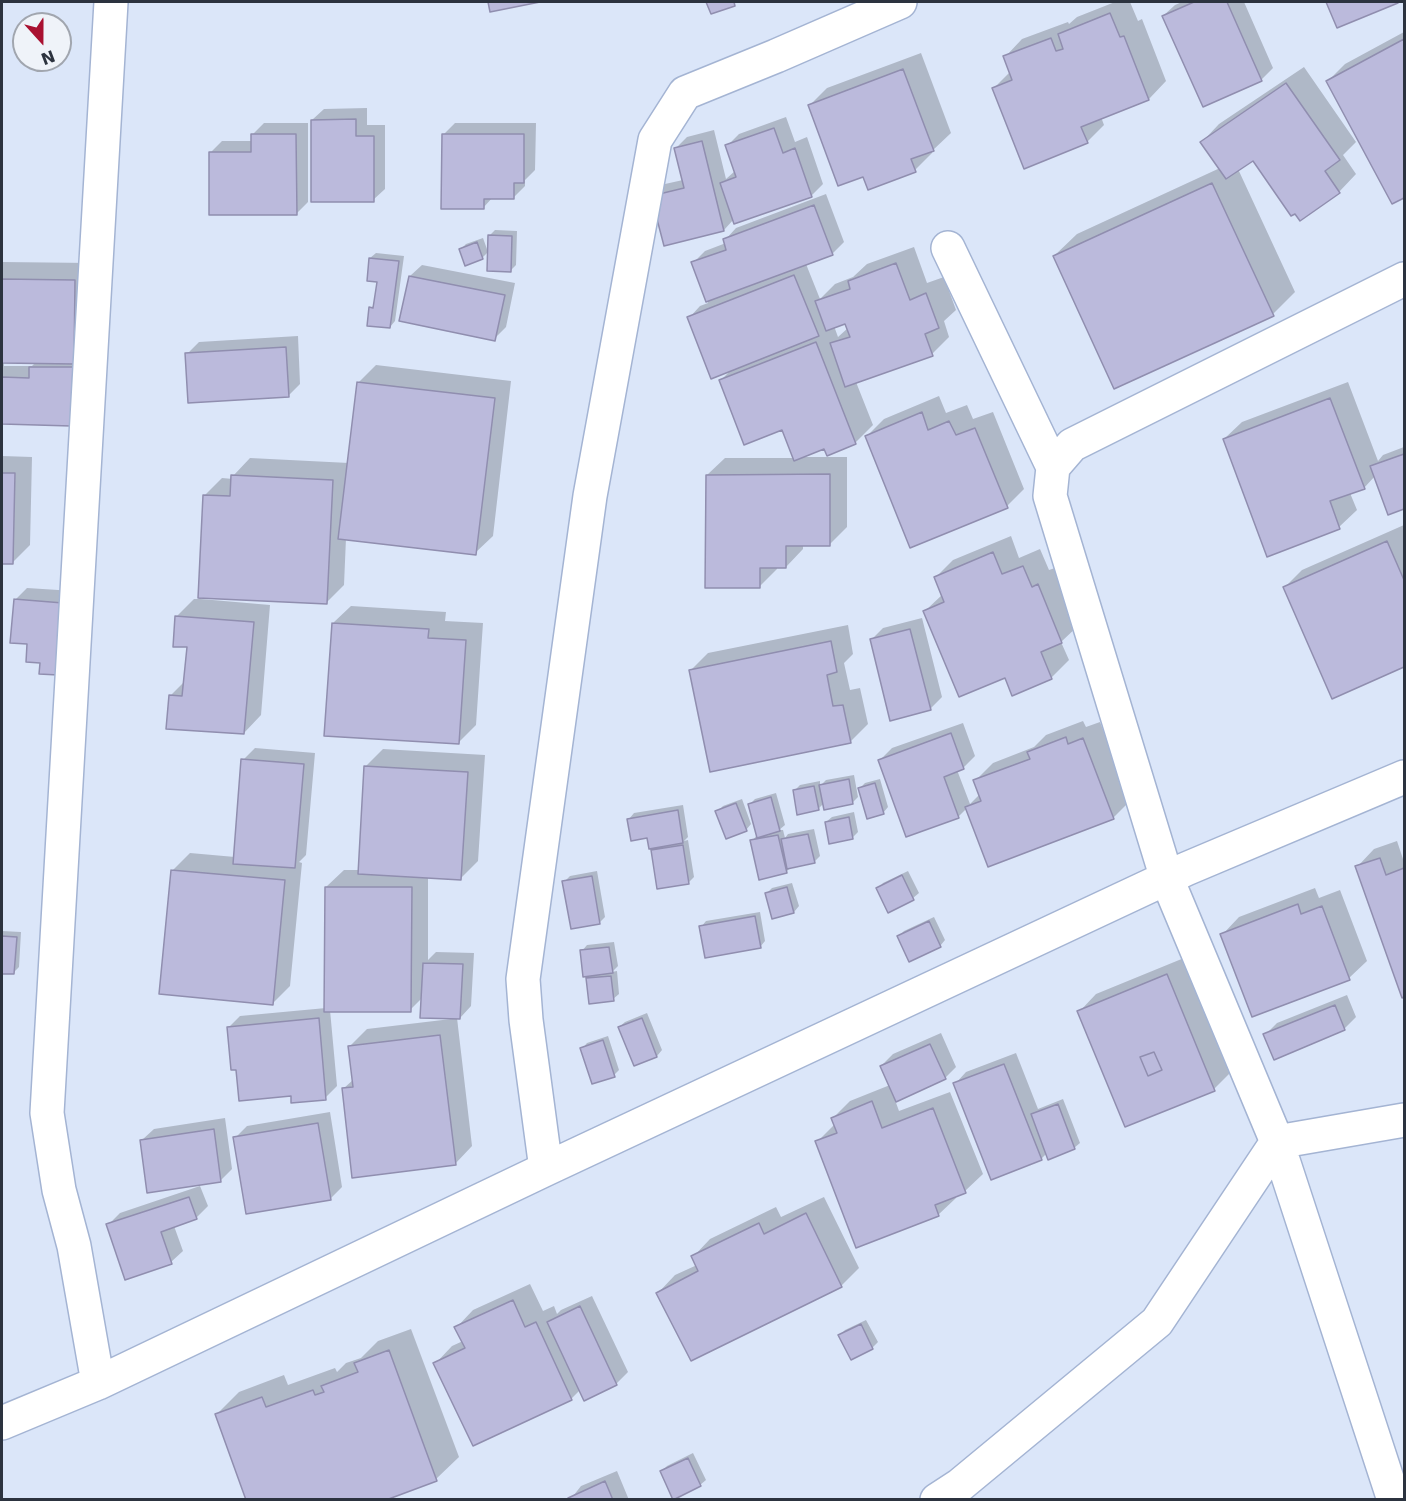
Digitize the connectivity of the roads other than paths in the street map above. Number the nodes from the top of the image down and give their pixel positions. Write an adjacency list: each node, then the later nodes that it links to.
1 (111, 2): 11 (street)
2 (900, 2): 10 (street)
3 (948, 248): 5 (street)
4 (1404, 279): 5 (street)
5 (1053, 467): 7 (street)
6 (1404, 777): 7 (street)
7 (1167, 879): 9 (street); 10 (street)
8 (1404, 1120): 9 (street)
9 (1277, 1142): 13 (street); 14 (street)
10 (546, 1169): 11 (street)
11 (98, 1383): 12 (street)
12 (2, 1423)
13 (937, 1500)
14 (1394, 1500)

